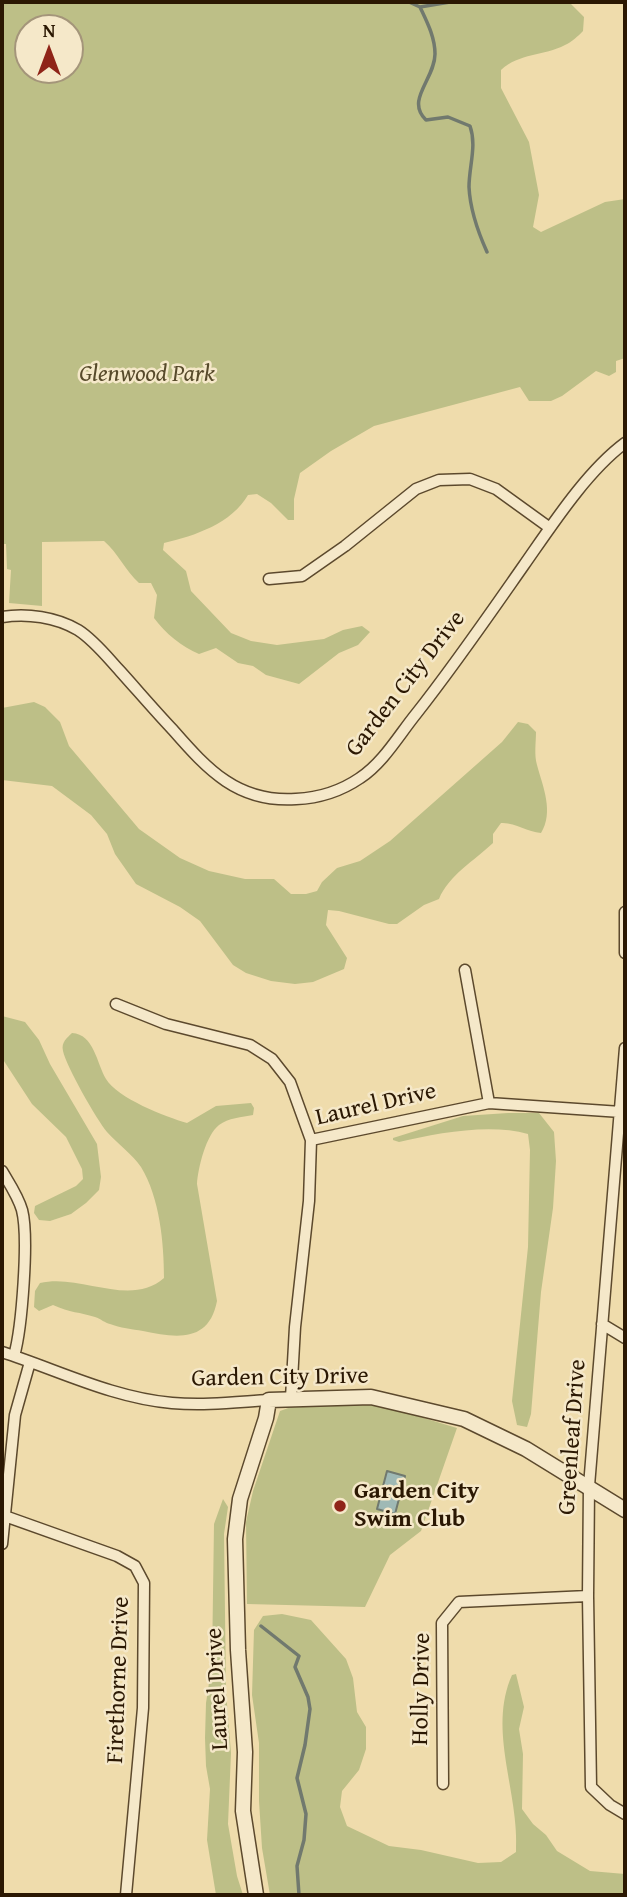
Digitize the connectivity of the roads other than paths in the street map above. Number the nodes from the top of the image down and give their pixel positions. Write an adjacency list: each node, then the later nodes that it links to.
1 (625, 443): 2 (street, Garden City Drive)
2 (550, 528): 3 (street); 4 (street, Garden City Drive)
3 (269, 579)
4 (2, 617)
5 (625, 912): 6 (street)
6 (625, 953)
7 (465, 970): 10 (street)
8 (116, 1004): 12 (street)
9 (625, 1048): 11 (street, Greenleaf Drive)
10 (489, 1103): 11 (street, Laurel Drive); 12 (street, Laurel Drive)
11 (621, 1112): 14 (street, Greenleaf Drive)
12 (311, 1140): 19 (street, Laurel Drive)
13 (2, 1171): 17 (street)
14 (602, 1324): 15 (street); 21 (street, Greenleaf Drive)
15 (625, 1338)
16 (2, 1352): 17 (street, Garden City Drive)
17 (14, 1356): 18 (street, Garden City Drive)
18 (30, 1362): 20 (street, Garden City Drive); 23 (street)
19 (291, 1398): 20 (street, Garden City Drive); 21 (street, Garden City Drive)
20 (269, 1400): 29 (street, Laurel Drive)
21 (589, 1486): 22 (street, Garden City Drive); 25 (street, Greenleaf Drive)
22 (625, 1510)
23 (3, 1515): 24 (street); 28 (street, Firethorne Drive)
24 (2, 1544)
25 (588, 1596): 26 (street, Holly Drive); 27 (street, Greenleaf Drive)
26 (443, 1784)
27 (625, 1814)
28 (126, 1895)
29 (256, 1895)

